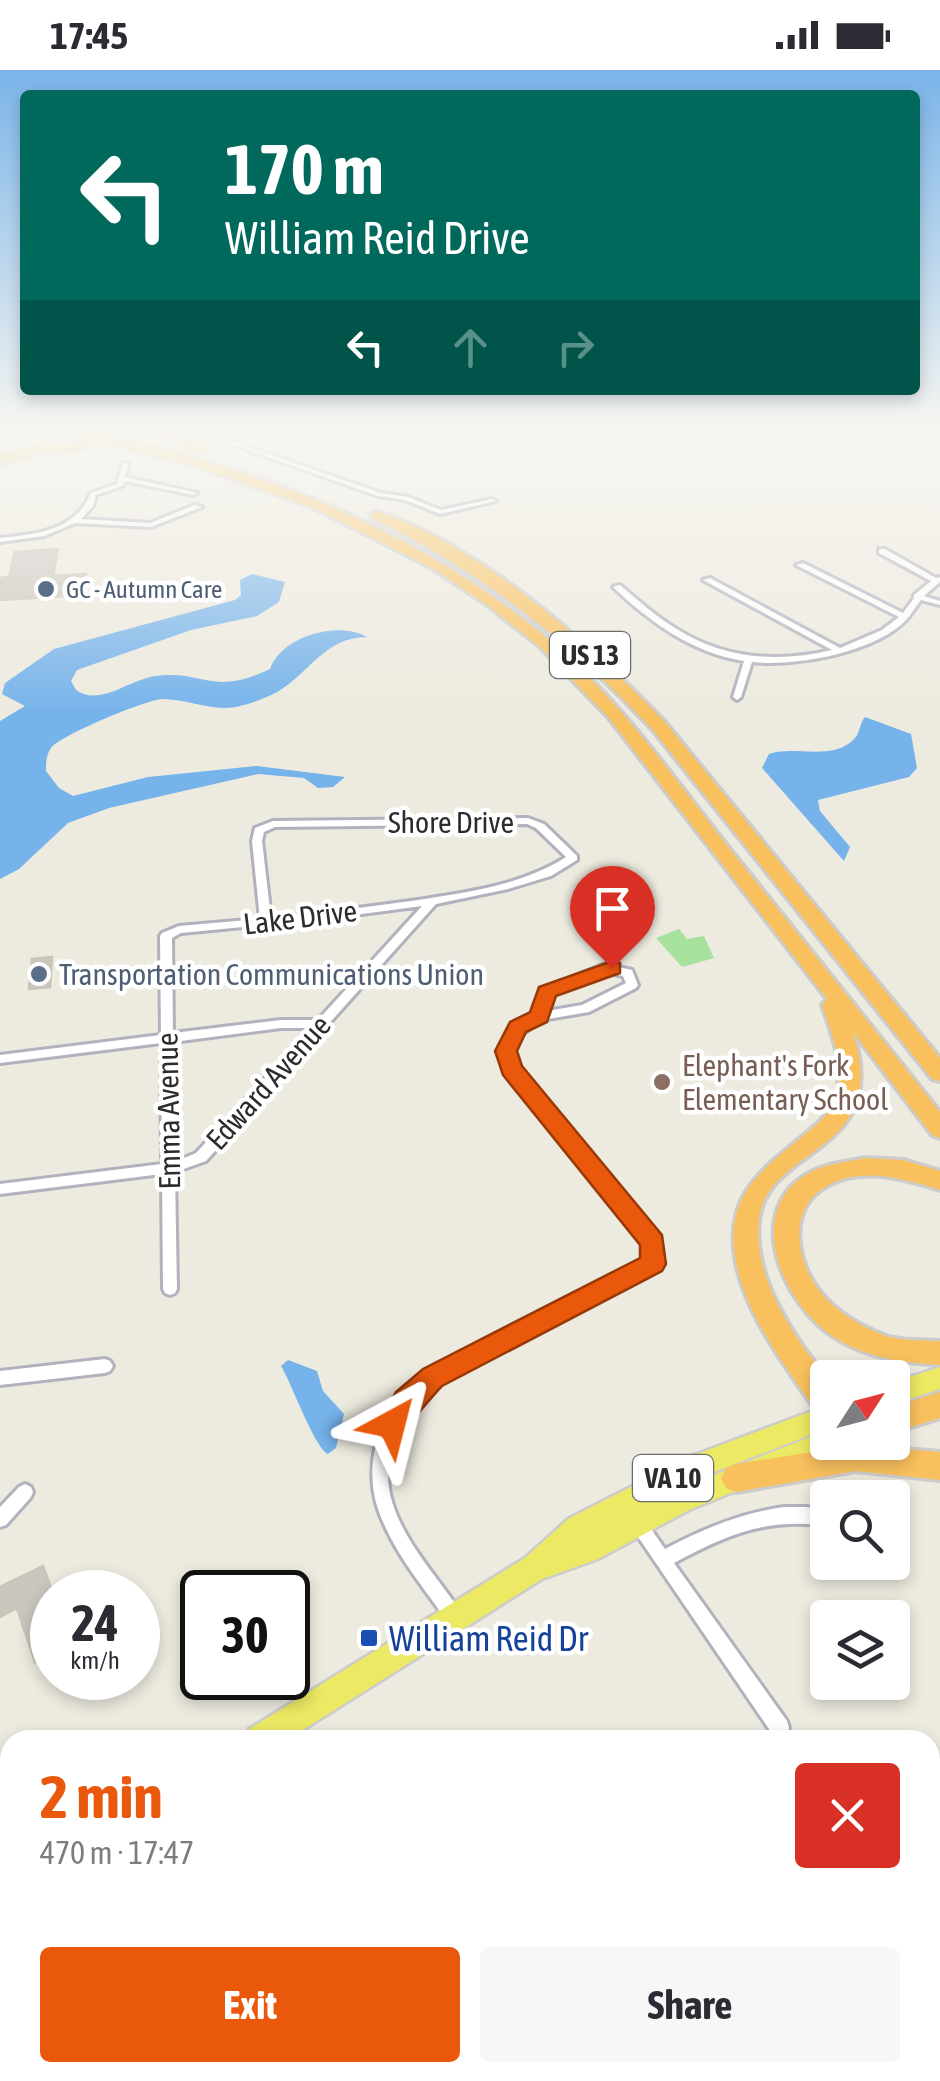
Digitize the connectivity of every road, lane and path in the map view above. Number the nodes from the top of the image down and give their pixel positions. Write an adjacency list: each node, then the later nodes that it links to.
1 (61, 526): 4 (street)
2 (363, 526): 20 (highway, US 13)
3 (396, 526): 19 (highway, US 13)
4 (0, 540)
5 (882, 551): 8 (street)
6 (800, 565): 12 (street)
7 (707, 580): 13 (street)
8 (938, 580): 10 (street)
9 (617, 587): 14 (street)
10 (917, 597): 11 (street); 12 (street)
11 (940, 602)
12 (905, 617): 13 (street)
13 (839, 652): 14 (street)
14 (750, 658): 15 (street)
15 (737, 697)
16 (433, 902): 17 (street, Lake Drive); 17 (street, Shore Drive); 22 (street, Edward Avenue)
17 (266, 920): 18 (street, Lake Drive)
18 (168, 934): 23 (street, Emma Avenue)
19 (841, 950): 24 (highway); 26 (highway, US 13)
20 (820, 974): 27 (highway, US 13); 34 (highway)
21 (539, 1016): 21 (street); 50 (street)
22 (320, 1024): 23 (street); 28 (street, Edward Avenue)
23 (166, 1040): 25 (street); 28 (street, Emma Avenue)
24 (940, 1055)
25 (0, 1059)
26 (940, 1073)
27 (940, 1129)
28 (168, 1168): 30 (street, Edward Avenue); 31 (street, Emma Avenue)
29 (940, 1181): 32 (highway)
30 (0, 1190)
31 (170, 1289)
32 (940, 1353)
33 (106, 1366): 35 (street)
34 (810, 1377)
35 (0, 1378)
36 (940, 1378): 37 (main road)
37 (910, 1388)
38 (940, 1405): 39 (highway)
39 (910, 1414)
40 (810, 1423): 49 (main road, VA 10)
41 (810, 1449): 43 (main road, VA 10)
42 (940, 1466): 43 (highway)
43 (736, 1478): 47 (main road, VA 10)
44 (25, 1492): 46 (street)
45 (810, 1516): 48 (street)
46 (0, 1520)
47 (636, 1522): 48 (street); 49 (main road, VA 10)
48 (662, 1560): 51 (street)
49 (535, 1568): 50 (main road, VA 10)
50 (455, 1618): 52 (main road, VA 10)
51 (780, 1728)
52 (276, 1730)

